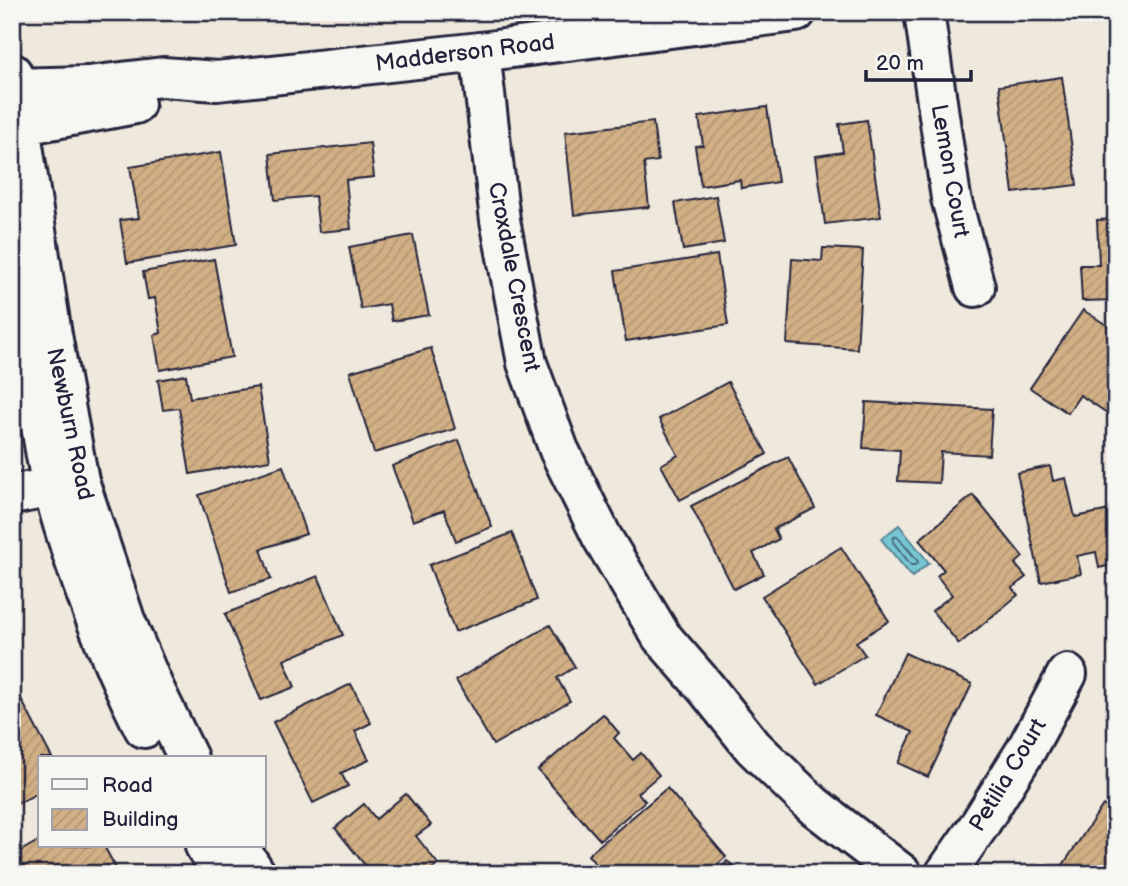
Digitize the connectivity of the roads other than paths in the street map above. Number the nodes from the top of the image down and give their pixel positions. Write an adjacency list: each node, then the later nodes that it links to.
1 (796, 12): 3 (street, Madderson Road)
2 (924, 12): 8 (street, Lemon Court)
3 (480, 52): 4 (street, Madderson Road); 18 (street, Croxdale Crescent)
4 (217, 80): 5 (street, Madderson Road); 6 (street, Madderson Road)
5 (13, 83): 6 (street, Newburn Road)
6 (16, 126): 9 (street, Newburn Road)
7 (12, 267): 9 (street, Newburn Road)
8 (975, 286)
9 (66, 484): 10 (street); 12 (street, Newburn Road); 13 (street, Newburn Road)
10 (12, 495)
11 (1067, 674): 19 (street, Petilia Court)
12 (159, 756)
13 (187, 756)
14 (206, 848): 16 (street)
15 (238, 848): 17 (street)
16 (222, 874)
17 (256, 874)
18 (902, 874)
19 (945, 874)

